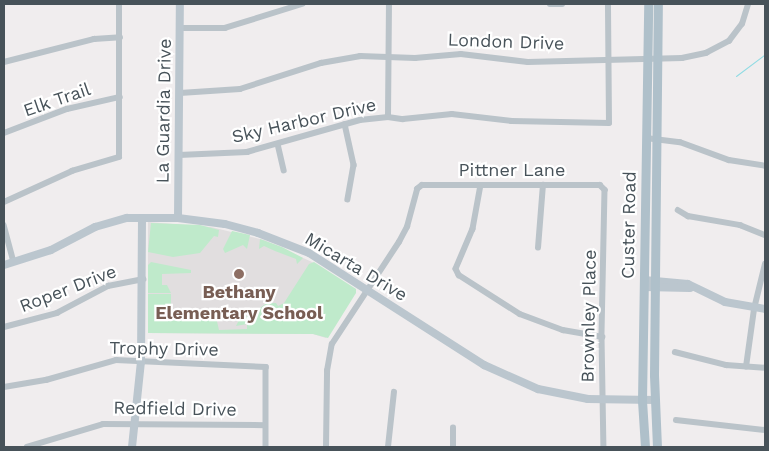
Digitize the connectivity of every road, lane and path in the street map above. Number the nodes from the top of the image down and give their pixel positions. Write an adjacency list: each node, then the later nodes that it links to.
1 (119, 4): 12 (street)
2 (180, 4): 11 (street, La Guardia Drive)
3 (302, 4): 11 (street)
4 (389, 4): 13 (street)
5 (550, 4): 6 (street)
6 (562, 4)
7 (608, 4): 14 (street)
8 (648, 4): 15 (main road, Custer Road)
9 (658, 4): 15 (main road, Custer Road)
10 (748, 4): 15 (street, London Drive)
11 (180, 28): 17 (street, La Guardia Drive)
12 (120, 37): 16 (street); 18 (street)
13 (388, 55): 14 (street, London Drive); 17 (street, London Drive); 19 (street)
14 (608, 59): 15 (street, London Drive); 19 (street, Sky Harbor Drive)
15 (652, 59): 22 (main road, Custer Road); 23 (main road, Custer Road)
16 (4, 62)
17 (180, 92): 25 (street, La Guardia Drive)
18 (120, 97): 21 (street, Elk Trail); 32 (street)
19 (388, 117): 20 (street, Sky Harbor Drive)
20 (345, 124): 24 (street, Sky Harbor Drive); 31 (street)
21 (4, 133)
22 (646, 138): 23 (street); 43 (main road, Custer Road)
23 (657, 138): 26 (street); 44 (main road, Custer Road)
24 (278, 144): 25 (street, Sky Harbor Drive); 27 (street)
25 (179, 155): 35 (street, La Guardia Drive)
26 (765, 166)
27 (284, 170)
28 (481, 185): 29 (street, Pittner Lane); 45 (street, Pittner Lane); 49 (street)
29 (543, 185): 30 (street, Pittner Lane); 38 (street)
30 (601, 187): 49 (street, Brownley Place)
31 (348, 199)
32 (4, 202)
33 (678, 210): 37 (street)
34 (142, 218): 35 (street, Micarta Drive); 39 (street, Micarta Drive); 42 (street)
35 (178, 218): 45 (street, Micarta Drive)
36 (4, 225): 39 (street)
37 (765, 234)
38 (538, 248)
39 (14, 262): 41 (street, Micarta Drive)
40 (765, 264): 46 (street)
41 (4, 265)
42 (143, 280): 48 (street, Roper Drive); 51 (street)
43 (644, 283): 44 (street); 58 (main road, Custer Road)
44 (655, 284): 46 (street); 57 (main road, Custer Road)
45 (366, 289): 56 (street, Micarta Drive); 67 (street)
46 (754, 308): 47 (street); 52 (street)
47 (765, 310)
48 (4, 327)
49 (602, 337): 56 (street, Brownley Place)
50 (675, 352): 52 (street)
51 (141, 362): 54 (street, Trophy Drive); 60 (street); 61 (street, Trophy Drive)
52 (746, 367): 53 (street)
53 (765, 368)
54 (4, 387)
55 (394, 392): 68 (street)
56 (602, 400): 58 (street, Micarta Drive); 70 (street, Brownley Place)
57 (655, 400): 58 (street, Micarta Drive); 72 (main road, Custer Road)
58 (642, 401): 71 (main road, Custer Road)
59 (676, 420): 63 (street)
60 (132, 423): 61 (street, Redfield Drive); 64 (street, Redfield Drive); 65 (street)
61 (266, 425): 66 (street)
62 (453, 428): 69 (street)
63 (765, 430)
64 (27, 447)
65 (132, 447)
66 (266, 447)
67 (326, 447)
68 (388, 447)
69 (453, 447)
70 (604, 447)
71 (645, 447)
72 (657, 447)

